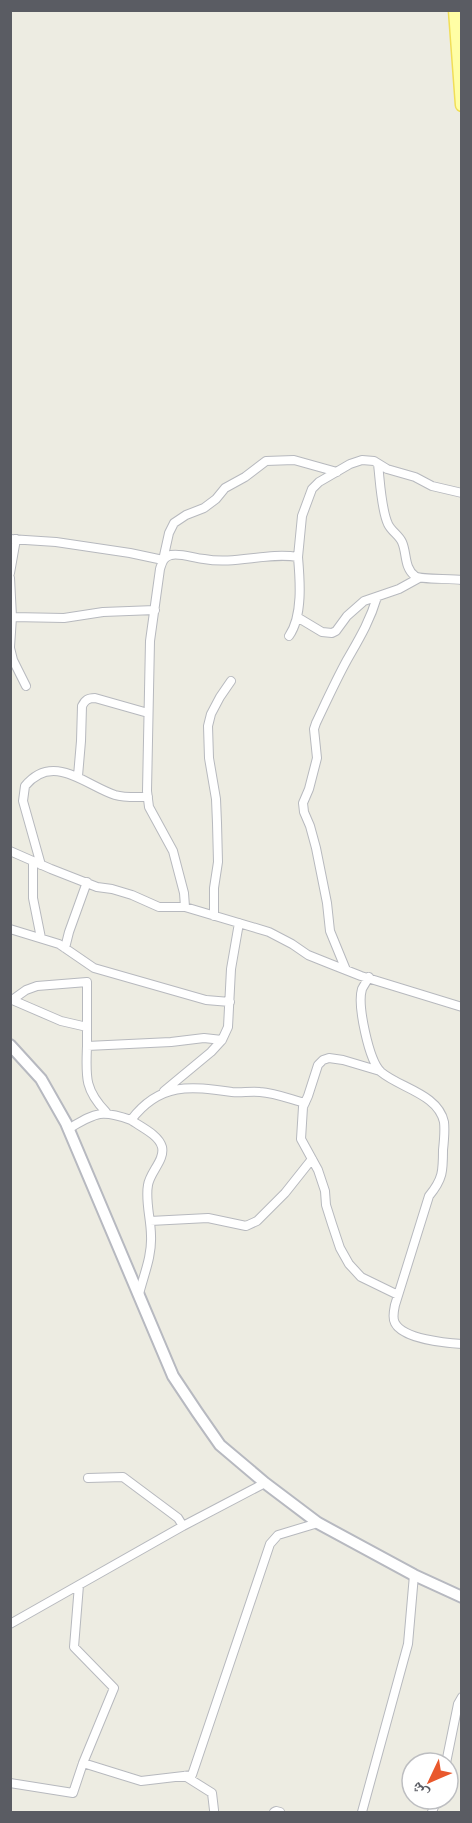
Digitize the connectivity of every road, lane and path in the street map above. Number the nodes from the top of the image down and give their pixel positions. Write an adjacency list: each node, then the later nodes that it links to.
1 (455, 10): 2 (main road)
2 (459, 34): 3 (main road)
3 (462, 105)
4 (378, 464): 5 (street); 6 (street); 11 (street)
5 (337, 472): 8 (street); 9 (street)
6 (462, 493)
7 (13, 539): 9 (street); 10 (street)
8 (297, 557): 9 (street); 16 (street)
9 (163, 560): 14 (street)
10 (10, 576): 15 (street)
11 (419, 578): 12 (street); 13 (street)
12 (462, 580)
13 (377, 597): 16 (street); 34 (street)
14 (155, 610): 15 (street); 21 (street)
15 (12, 617): 18 (street)
16 (297, 617): 17 (street)
17 (289, 636)
18 (10, 648): 20 (street)
19 (231, 681): 28 (street)
20 (26, 686)
21 (148, 712): 22 (street); 23 (street)
22 (78, 776): 23 (street); 25 (street)
23 (148, 797): 27 (street)
24 (10, 851): 25 (street)
25 (37, 863): 26 (street); 31 (street)
26 (87, 882): 27 (street); 32 (street)
27 (185, 907): 28 (street)
28 (214, 916): 29 (street)
29 (239, 923): 34 (street); 38 (street)
30 (10, 929): 31 (street)
31 (41, 938): 32 (street)
32 (65, 948): 33 (street)
33 (94, 968): 36 (street); 38 (street)
34 (346, 970): 35 (street)
35 (369, 977): 39 (street); 44 (street)
36 (87, 982): 37 (street); 40 (street)
37 (11, 1000): 40 (street)
38 (230, 1002): 41 (street)
39 (462, 1007)
40 (87, 1027): 43 (street)
41 (222, 1040): 43 (street); 45 (street)
42 (10, 1045): 49 (street)
43 (87, 1046): 47 (street)
44 (380, 1071): 46 (street); 53 (street)
45 (161, 1094): 46 (street); 48 (street)
46 (305, 1103): 50 (street)
47 (106, 1112): 48 (street); 49 (street)
48 (131, 1120): 51 (street)
49 (68, 1129): 52 (street)
50 (312, 1159): 51 (street); 53 (street)
51 (150, 1221): 52 (street)
52 (139, 1294): 56 (street)
53 (398, 1295): 54 (street)
54 (462, 1344)
55 (88, 1478): 58 (street)
56 (265, 1483): 57 (street); 58 (street)
57 (318, 1523): 59 (street); 66 (street)
58 (183, 1526): 60 (street)
59 (414, 1575): 61 (street); 71 (street)
60 (79, 1585): 62 (street); 65 (street)
61 (462, 1597)
62 (10, 1624)
63 (462, 1697): 64 (street)
64 (448, 1751)
65 (82, 1763): 66 (street); 67 (street)
66 (185, 1776): 68 (street)
67 (10, 1783)
68 (214, 1810)
69 (274, 1812): 70 (street)
70 (280, 1812)
71 (362, 1812)

